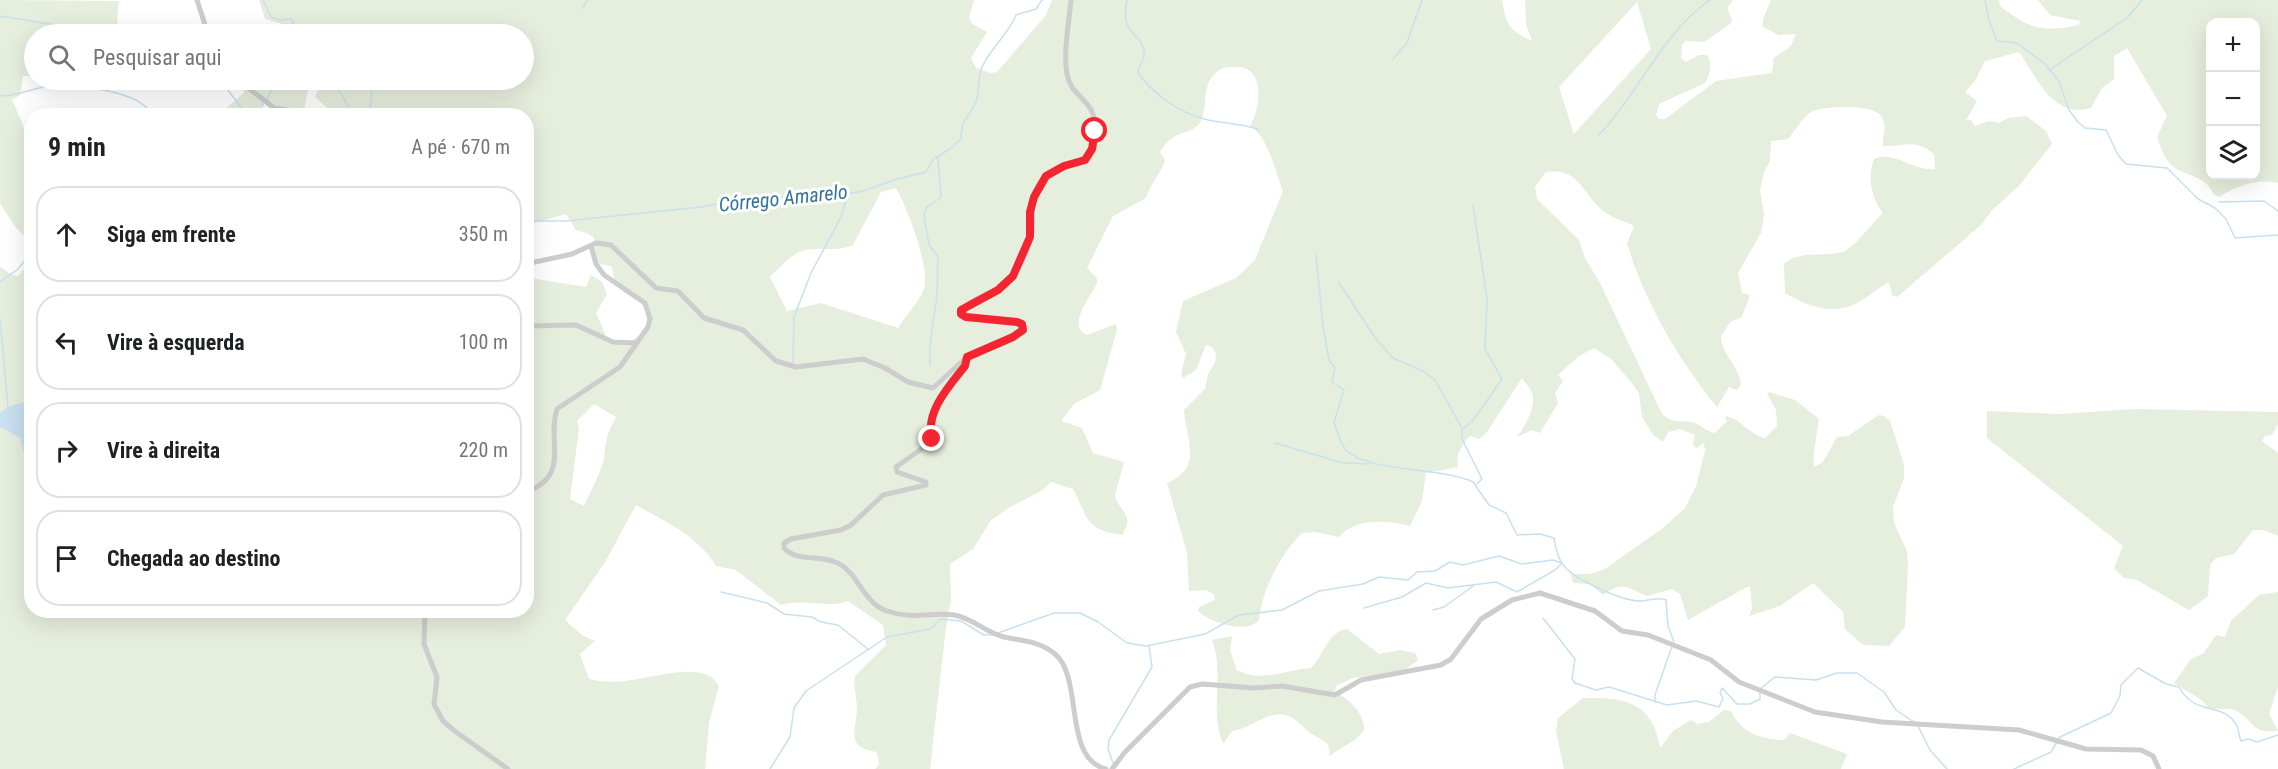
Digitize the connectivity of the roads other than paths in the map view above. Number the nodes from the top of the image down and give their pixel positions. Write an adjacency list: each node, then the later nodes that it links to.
1 (197, 0): 3 (street)
2 (1071, 0): 10 (street)
3 (205, 24)
4 (251, 90): 5 (street)
5 (274, 108)
6 (591, 246): 7 (street); 9 (street); 10 (street)
7 (534, 263)
8 (534, 326): 9 (street)
9 (635, 343): 11 (street)
10 (967, 357): 14 (street)
11 (534, 488)
12 (425, 618): 13 (street)
13 (508, 769)
14 (1106, 769)
15 (1112, 769): 16 (street)
16 (2159, 769)

